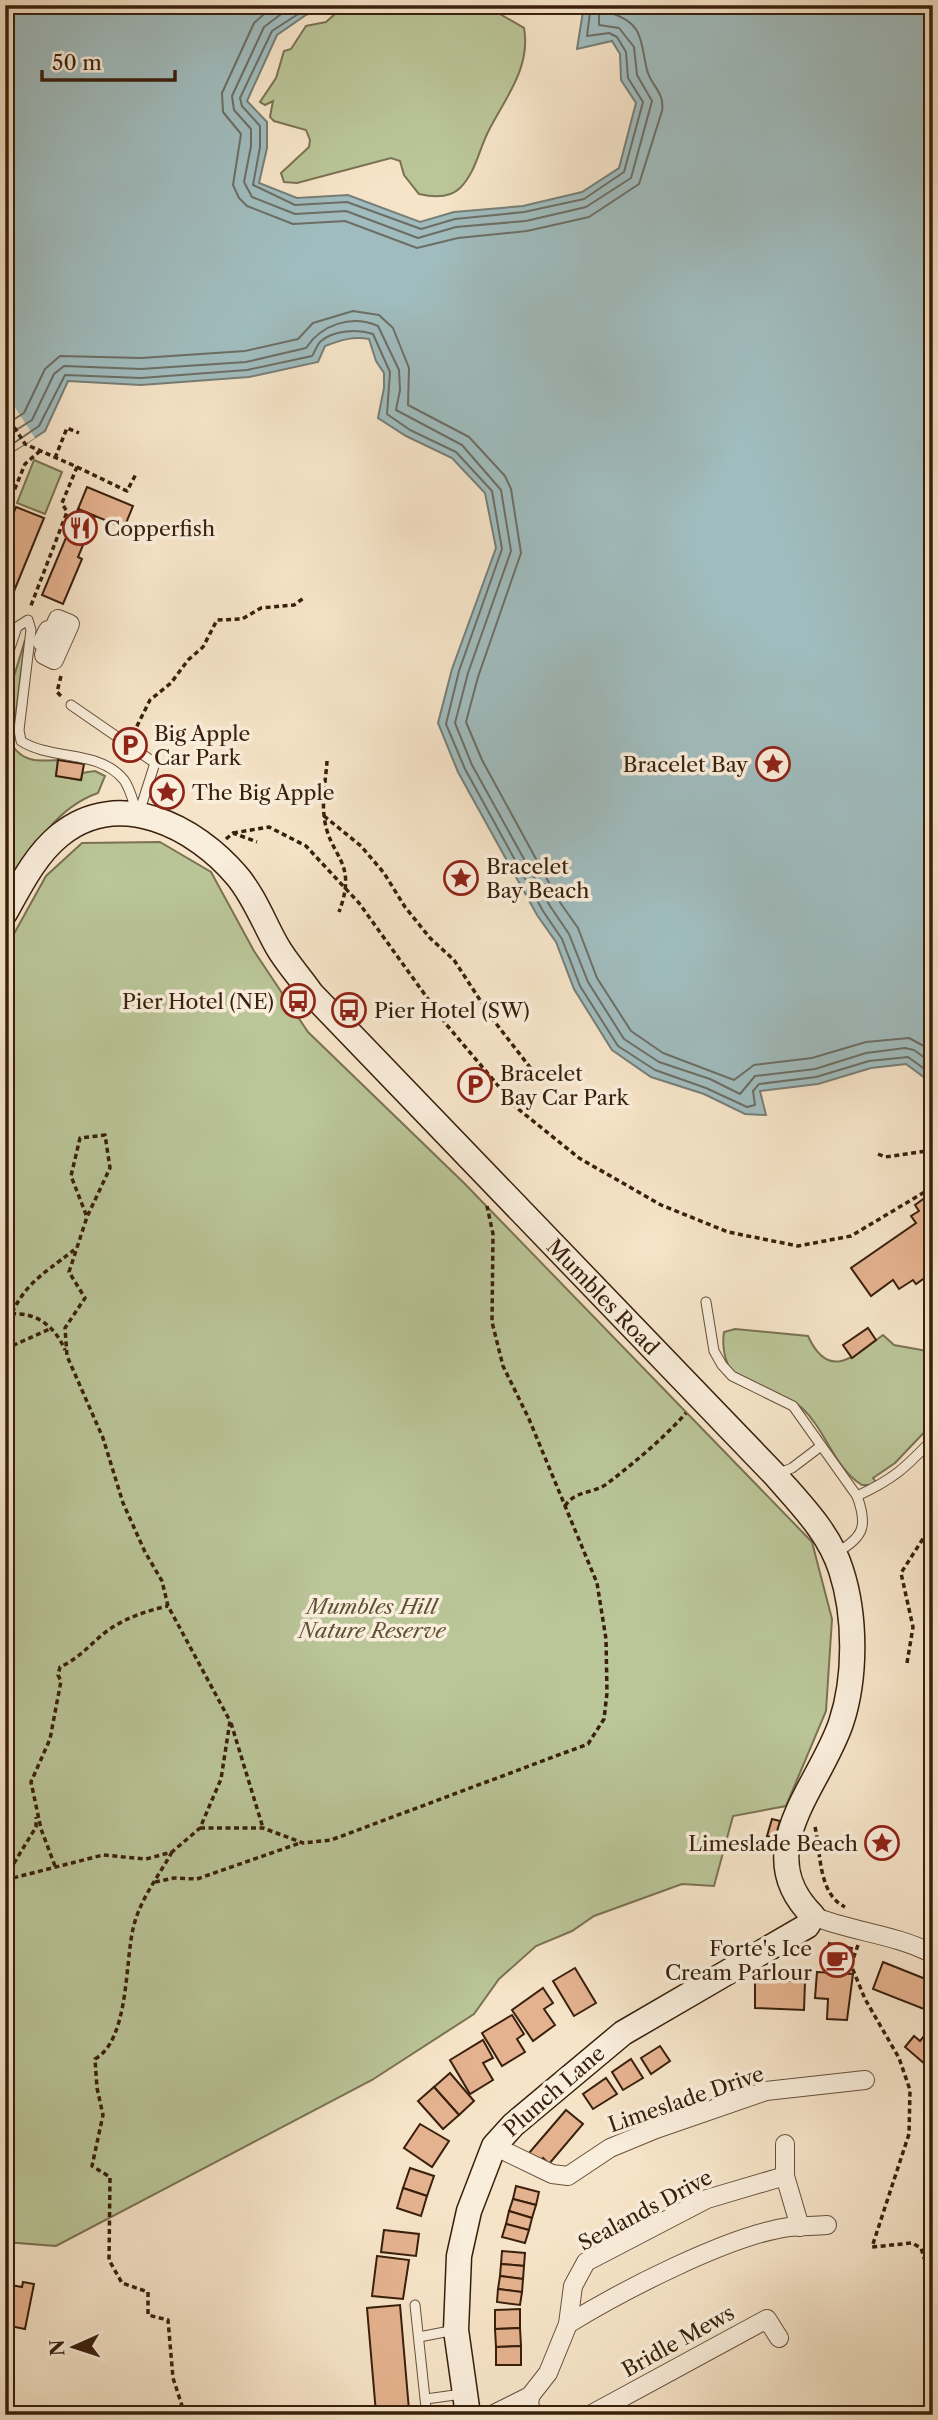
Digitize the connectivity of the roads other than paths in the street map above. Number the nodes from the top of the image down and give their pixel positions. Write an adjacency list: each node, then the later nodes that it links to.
1 (5, 663): 3 (lane)
2 (71, 705): 3 (lane)
3 (138, 815): 4 (street, Mumbles Road); 8 (street, Mumbles Road)
4 (5, 912)
5 (706, 1302): 7 (lane)
6 (933, 1439): 9 (lane)
7 (821, 1446): 8 (lane); 9 (lane)
8 (775, 1475): 10 (street, Mumbles Road)
9 (857, 1496): 10 (lane)
10 (835, 1554): 11 (street, Mumbles Road)
11 (813, 1916): 12 (street); 15 (street, Plunch Lane)
12 (933, 1954)
13 (865, 2080): 15 (street, Limeslade Drive)
14 (785, 2144): 16 (street)
15 (494, 2146): 21 (street, Plunch Lane)
16 (785, 2176): 18 (street); 20 (street, Sealands Drive)
17 (827, 2225): 18 (street)
18 (800, 2227): 20 (street)
19 (415, 2305): 22 (lane)
20 (568, 2324): 24 (street, Sealands Drive)
21 (456, 2329): 22 (lane); 25 (street, Plunch Lane)
22 (419, 2337): 25 (lane)
23 (779, 2339): 28 (street, Bridle Mews)
24 (530, 2396): 26 (street, Sealands Drive); 27 (street)
25 (466, 2404)
26 (492, 2415)
27 (536, 2415)
28 (590, 2415)

